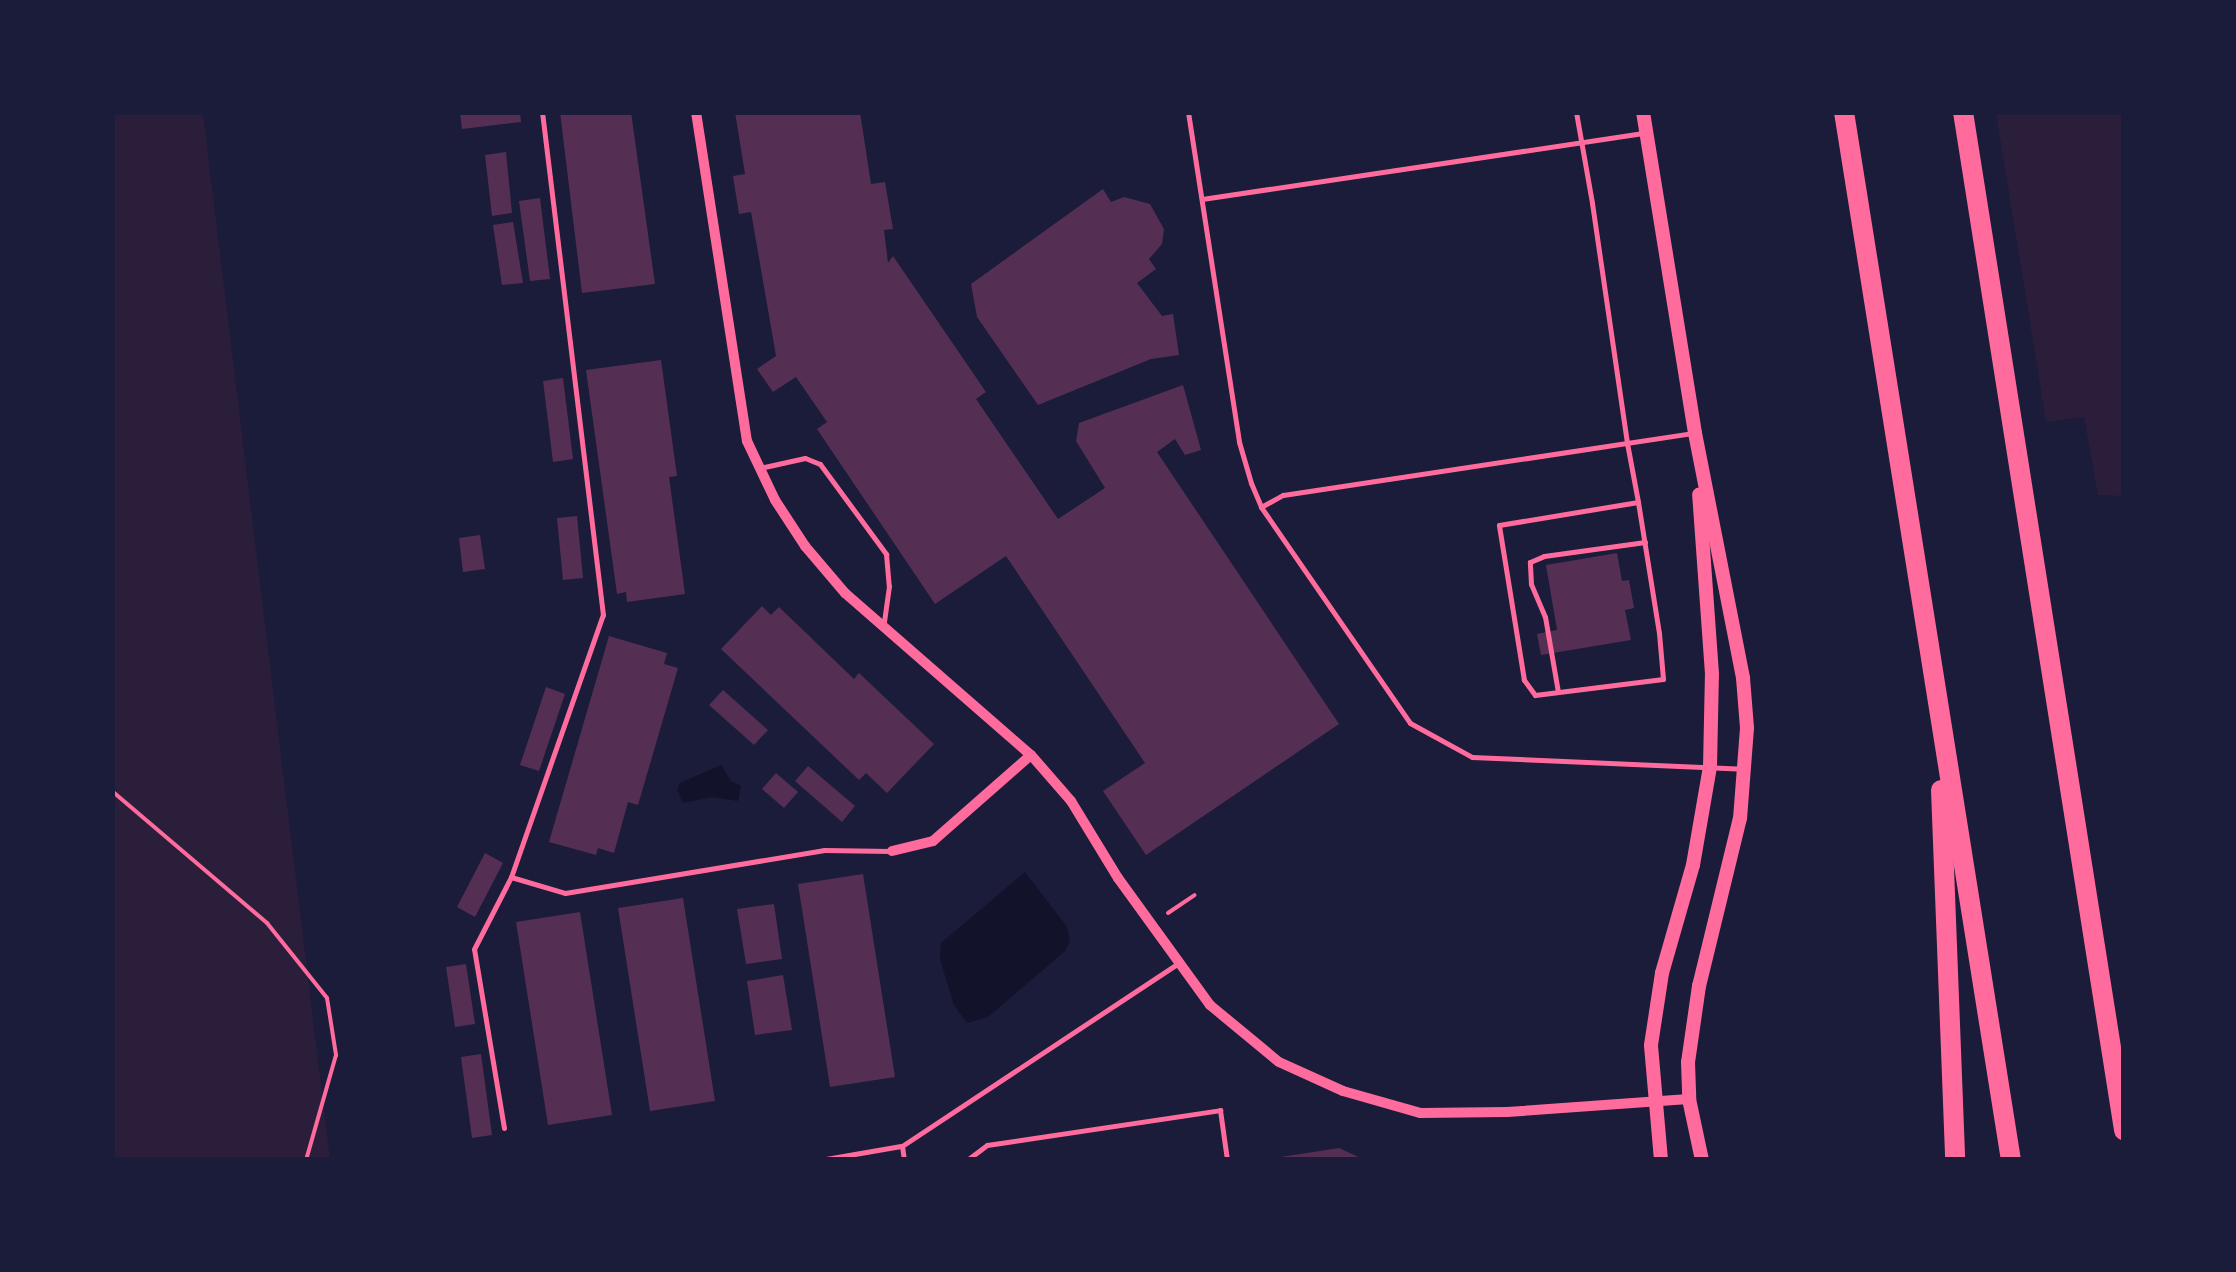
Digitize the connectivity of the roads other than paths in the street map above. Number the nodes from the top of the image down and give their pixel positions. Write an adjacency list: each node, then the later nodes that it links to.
1 (542, 112): 24 (lane)
2 (696, 112): 13 (street)
3 (1188, 112): 10 (lane)
4 (1576, 112): 9 (lane)
5 (1643, 112): 8 (street)
6 (1844, 112): 19 (highway)
7 (1962, 112): 26 (highway)
8 (1646, 133): 9 (lane); 11 (street)
9 (1581, 142): 10 (lane); 12 (lane)
10 (1202, 199): 15 (lane)
11 (1695, 433): 12 (lane); 21 (street); 22 (street)
12 (1627, 443): 14 (lane); 15 (lane)
13 (760, 468): 17 (street); 17 (lane)
14 (1638, 502): 16 (lane); 18 (lane)
15 (1261, 507): 21 (lane)
16 (1645, 542): 18 (lane); 18 (lane)
17 (883, 626): 20 (street)
18 (1558, 692)
19 (1938, 698): 39 (highway); 40 (highway)
20 (1030, 755): 23 (street); 25 (street)
21 (1710, 766): 22 (lane); 29 (street)
22 (1746, 769): 28 (street)
23 (892, 851): 24 (lane)
24 (510, 878): 30 (lane)
25 (1178, 963): 29 (street); 32 (lane)
26 (2111, 1050): 27 (highway); 31 (highway)
27 (2124, 1098)
28 (1689, 1099): 29 (street); 38 (street)
29 (1654, 1102): 37 (street)
30 (504, 1128)
31 (2124, 1130)
32 (902, 1146): 33 (lane); 34 (lane)
33 (820, 1160)
34 (904, 1160)
35 (967, 1160): 36 (lane)
36 (1227, 1160)
37 (1661, 1160)
38 (1702, 1160)
39 (1955, 1160)
40 (2011, 1160)

